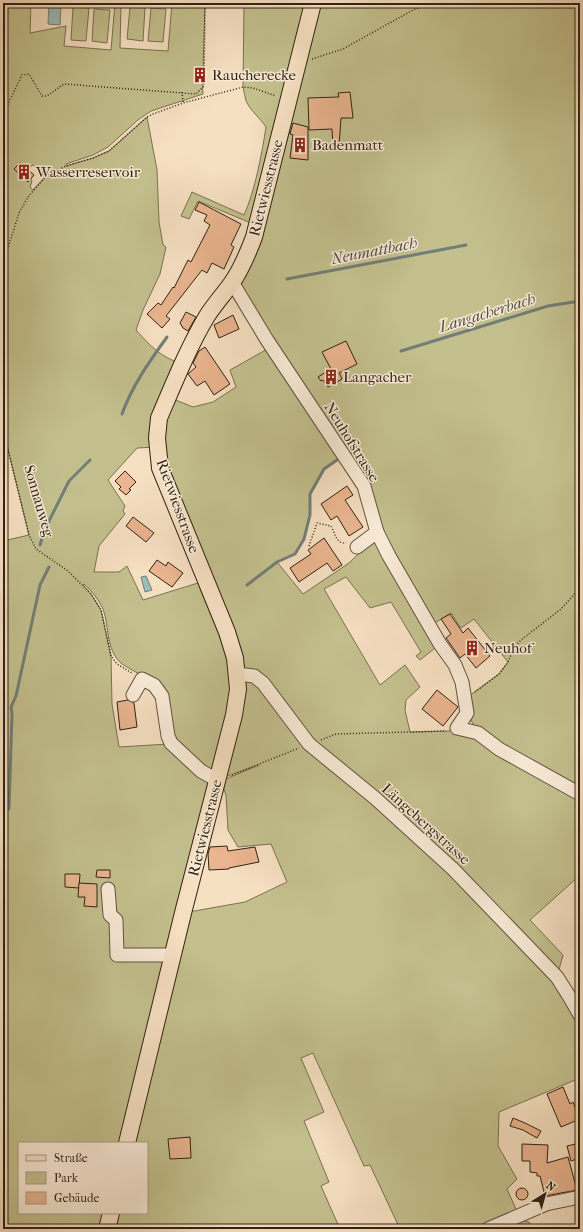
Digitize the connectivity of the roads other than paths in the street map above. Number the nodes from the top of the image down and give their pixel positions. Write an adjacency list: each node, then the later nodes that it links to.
1 (313, 3): 2 (main road, Rietwiesstrasse)
2 (232, 282): 3 (street, Neuhofstrasse); 5 (main road, Rietwiesstrasse)
3 (377, 532): 4 (street); 7 (street, Neuhofstrasse)
4 (352, 545)
5 (237, 674): 9 (main road, Rietwiesstrasse); 13 (street, Längebergstrasse)
6 (133, 695): 9 (street)
7 (467, 713): 8 (street, Neuhofstrasse); 8 (street, Neuhofstrasse)
8 (478, 733): 10 (street, Neuhofstrasse)
9 (217, 780): 12 (main road, Rietwiesstrasse)
10 (580, 794)
11 (108, 888): 12 (street)
12 (173, 954): 14 (main road, Rietwiesstrasse)
13 (580, 1015)
14 (127, 1142)
15 (580, 1197): 18 (street)
16 (111, 1214): 17 (main road)
17 (107, 1229)
18 (488, 1229)

